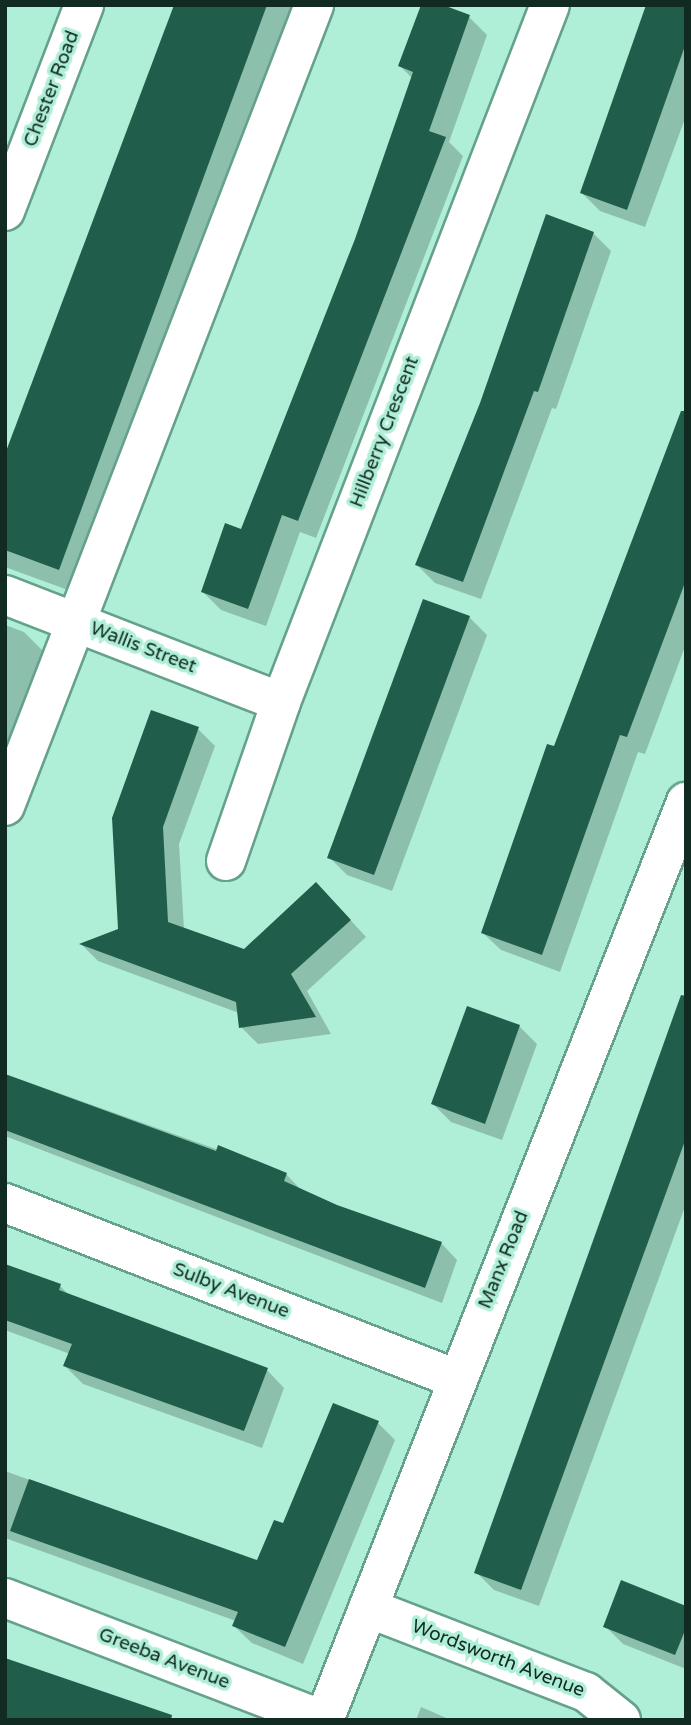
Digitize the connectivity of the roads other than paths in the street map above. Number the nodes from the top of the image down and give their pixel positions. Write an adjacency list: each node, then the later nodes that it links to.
1 (84, 5): 4 (main road, Chester Road)
2 (314, 5): 6 (main road)
3 (550, 5): 7 (main road, Hillberry Crescent)
4 (5, 212)
5 (5, 595): 6 (main road, Wallis Street)
6 (77, 621): 7 (main road, Wallis Street); 9 (main road)
7 (281, 702): 10 (main road, Hillberry Crescent)
8 (686, 802): 12 (main road, Manx Road)
9 (5, 806)
10 (226, 861)
11 (5, 1203): 12 (main road, Sulby Avenue)
12 (456, 1379): 14 (main road, Manx Road)
13 (5, 1598): 15 (main road, Greeba Avenue)
14 (368, 1608): 15 (main road, Manx Road); 16 (main road, Wordsworth Avenue)
15 (323, 1720)
16 (621, 1720)

